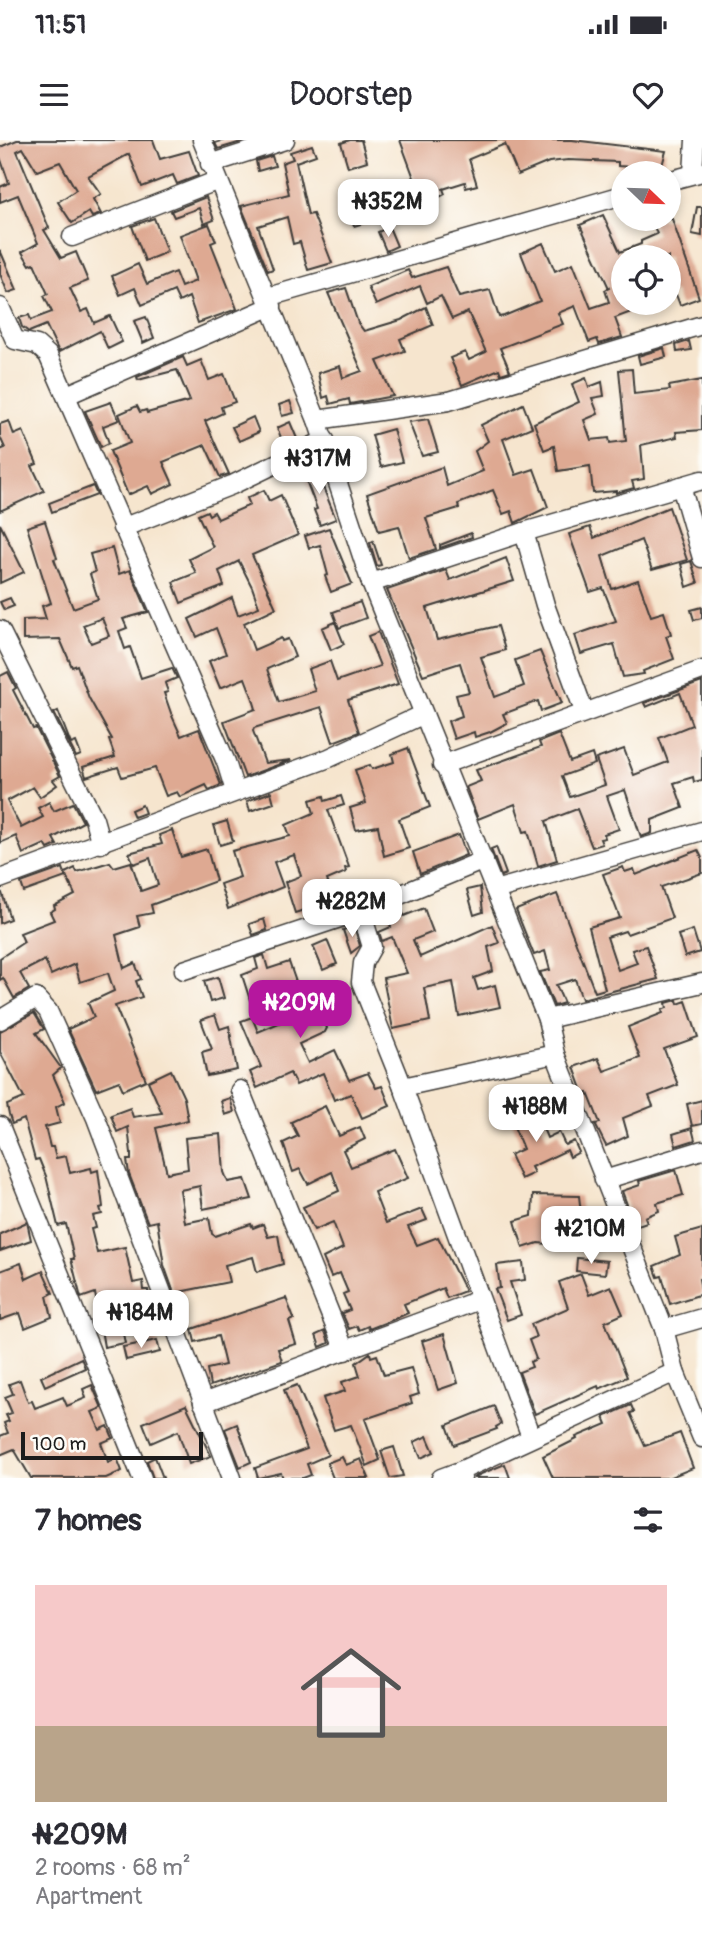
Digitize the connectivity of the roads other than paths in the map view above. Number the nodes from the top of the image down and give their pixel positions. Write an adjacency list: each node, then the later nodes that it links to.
1 (202, 140): 4 (street)
2 (285, 140): 4 (street)
3 (695, 140): 5 (street)
4 (210, 164): 7 (street)
5 (698, 173): 6 (street)
6 (681, 178)
7 (216, 181): 9 (street); 10 (street)
8 (611, 199): 10 (street)
9 (72, 237)
10 (270, 302): 14 (street); 15 (street)
11 (0, 307): 13 (street)
12 (702, 325): 15 (street)
13 (7, 344): 14 (street)
14 (67, 395): 19 (street)
15 (317, 420): 16 (street)
16 (325, 440): 19 (street); 22 (street)
17 (702, 480): 18 (street)
18 (681, 486): 20 (street); 21 (street)
19 (122, 528): 29 (street)
20 (524, 532): 22 (street); 26 (street)
21 (702, 558)
22 (371, 583): 27 (street)
23 (0, 630): 24 (street)
24 (7, 664): 31 (street)
25 (702, 670): 26 (street)
26 (584, 710): 28 (street)
27 (422, 715): 28 (street); 29 (street)
28 (442, 765): 32 (street)
29 (235, 791): 31 (street)
30 (702, 831): 34 (street)
31 (101, 844): 33 (street)
32 (484, 860): 34 (street); 35 (street)
33 (0, 879)
34 (495, 890): 38 (street)
35 (362, 911): 36 (street); 41 (street)
36 (184, 970)
37 (702, 984): 38 (street)
38 (547, 1019): 40 (street)
39 (0, 1020): 51 (street)
40 (555, 1054): 41 (street); 45 (street)
41 (403, 1087): 46 (street)
42 (240, 1090): 49 (street)
43 (0, 1126): 55 (street)
44 (702, 1150): 45 (street)
45 (604, 1180): 48 (street)
46 (479, 1300): 49 (street); 52 (street)
47 (702, 1318): 48 (street)
48 (664, 1329): 50 (street)
49 (345, 1351): 51 (street)
50 (675, 1372): 52 (street); 53 (street)
51 (203, 1403): 56 (street)
52 (531, 1437): 54 (street)
53 (702, 1438)
54 (461, 1475): 57 (street)
55 (142, 1478)
56 (232, 1478)
57 (441, 1478)

